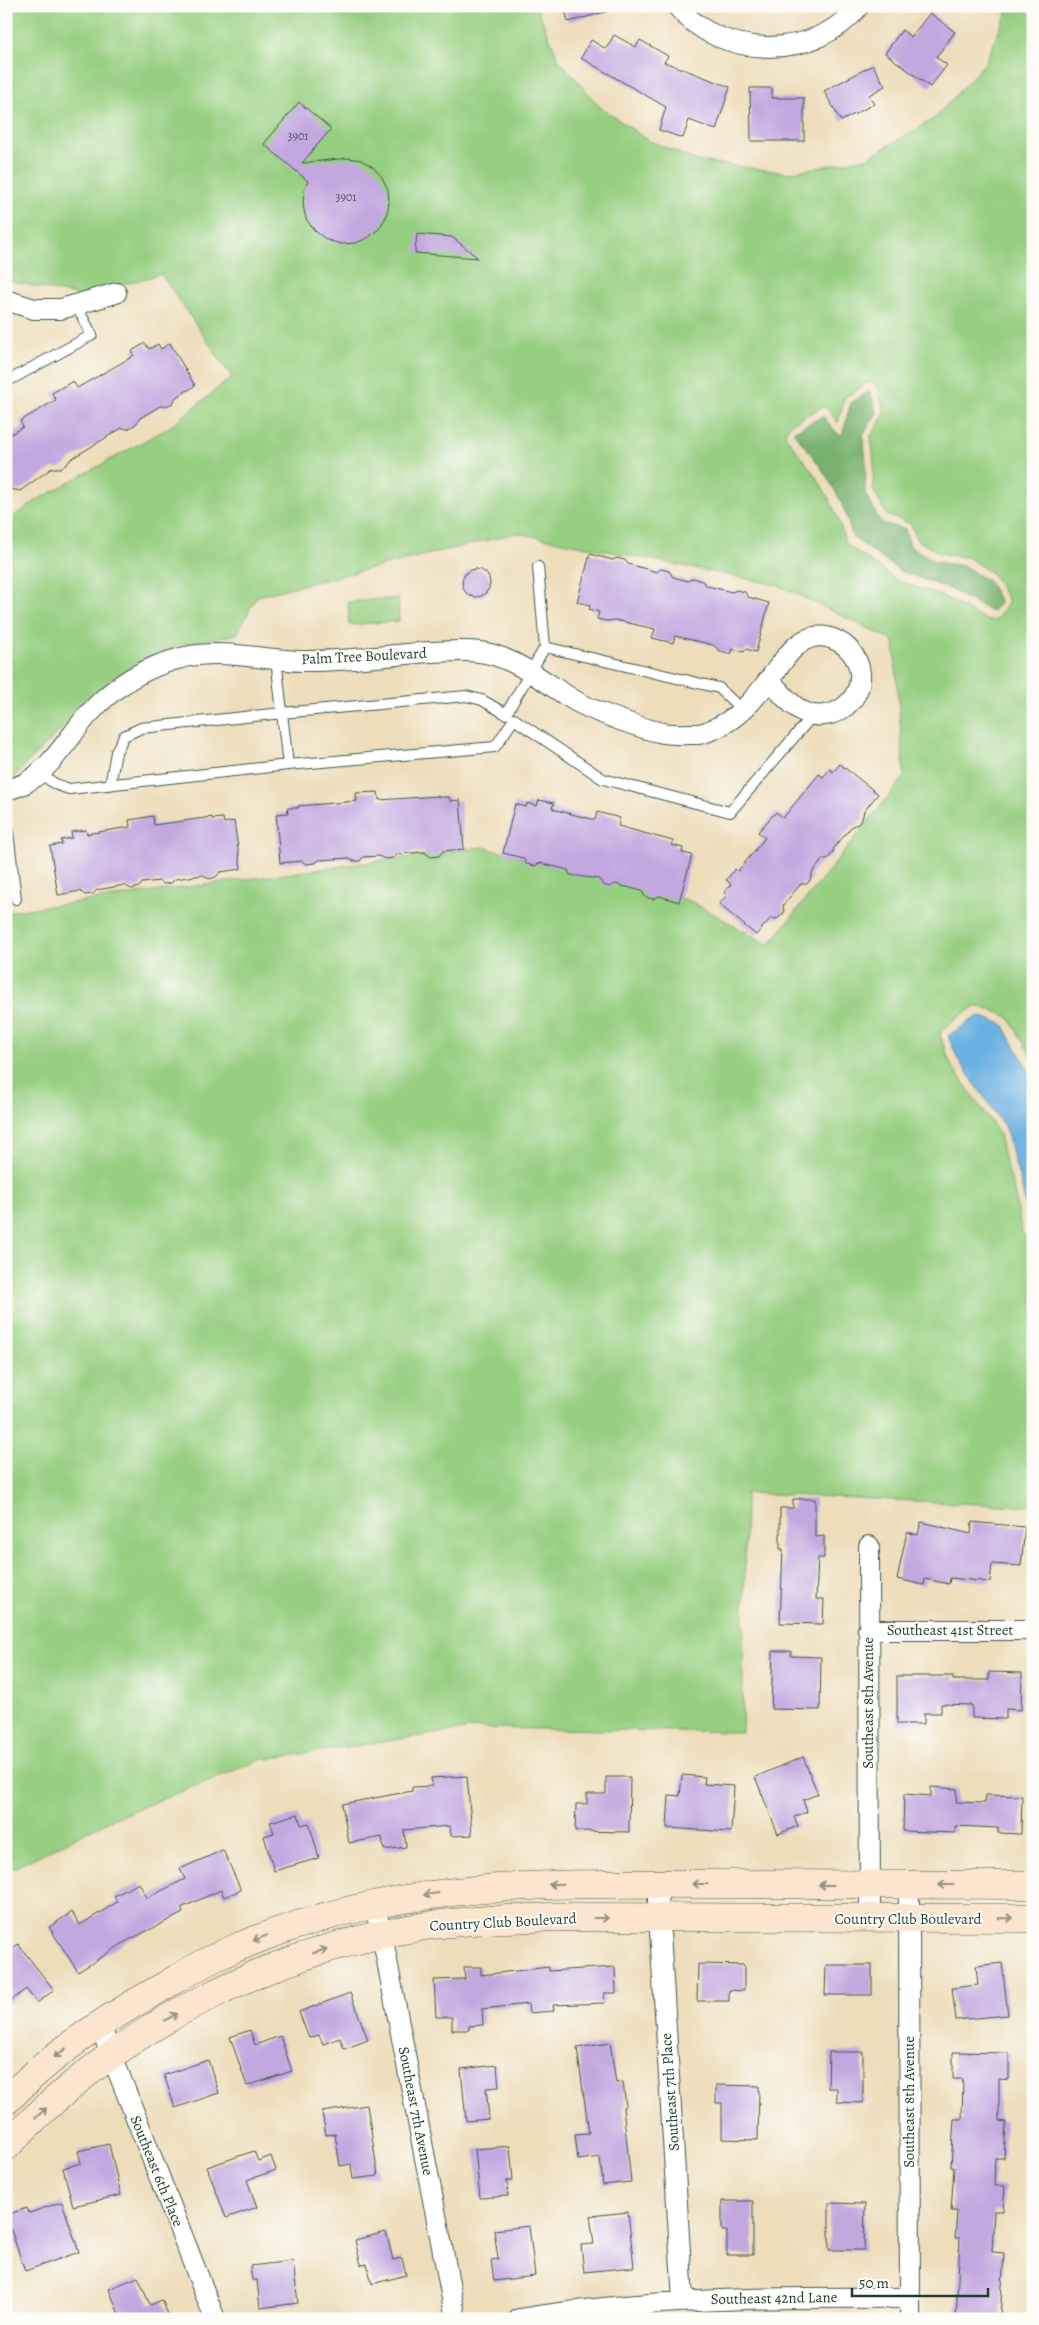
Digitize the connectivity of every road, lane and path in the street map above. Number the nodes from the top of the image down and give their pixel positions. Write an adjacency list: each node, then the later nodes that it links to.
1 (676, 6): 2 (street)
2 (859, 6)
3 (116, 293): 5 (street)
4 (6, 300): 5 (street)
5 (76, 305): 6 (lane)
6 (6, 382)
7 (538, 567): 8 (lane)
8 (545, 647): 10 (lane); 12 (lane)
9 (276, 658): 10 (street, Palm Tree Boulevard); 13 (lane); 17 (street, Palm Tree Boulevard)
10 (530, 673): 12 (street, Palm Tree Boulevard); 15 (lane)
11 (769, 680): 12 (street, Palm Tree Boulevard); 14 (street); 14 (street)
12 (742, 710)
13 (282, 713): 15 (lane); 16 (lane); 18 (lane)
14 (813, 715): 15 (lane)
15 (510, 716): 16 (lane)
16 (288, 765): 18 (lane)
17 (40, 773): 18 (lane); 19 (street, Palm Tree Boulevard)
18 (110, 785)
19 (6, 790)
20 (6, 815): 21 (lane)
21 (16, 899)
22 (869, 1546): 23 (street, Southeast 8th Avenue)
23 (868, 1630): 24 (street, Southeast 41st Street); 27 (street, Southeast 8th Avenue)
24 (1033, 1630)
25 (657, 1884): 27 (main road, one-way to 25); 29 (main road, one-way to 29); 30 (street, Southeast 7th Place)
26 (909, 1884): 27 (main road); 28 (main road, one-way to 26); 33 (street, Southeast 8th Avenue)
27 (869, 1885): 32 (street, Southeast 8th Avenue)
28 (1033, 1885)
29 (374, 1904): 34 (street, Southeast 7th Avenue); 35 (main road, one-way to 35)
30 (659, 1918): 32 (main road, Country Club Boulevard); 34 (main road, Country Club Boulevard, one-way to 30); 40 (street, Southeast 7th Place)
31 (1033, 1918): 33 (main road, Country Club Boulevard, one-way to 31)
32 (870, 1919): 33 (main road, Country Club Boulevard)
33 (909, 1919): 39 (street, Southeast 8th Avenue)
34 (382, 1935): 36 (main road, Country Club Boulevard, one-way to 34); 42 (street, Southeast 7th Avenue)
35 (99, 2024): 36 (street, Southeast 6th Place); 37 (main road, one-way to 37)
36 (111, 2055): 38 (main road, Country Club Boulevard, one-way to 36); 41 (street, Southeast 6th Place)
37 (6, 2101)
38 (6, 2147)
39 (910, 2298): 40 (street, Southeast 42nd Lane); 44 (street, Southeast 8th Avenue)
40 (683, 2300): 43 (street, Southeast 42nd Lane)
41 (215, 2319)
42 (456, 2319)
43 (519, 2319)
44 (910, 2319)

